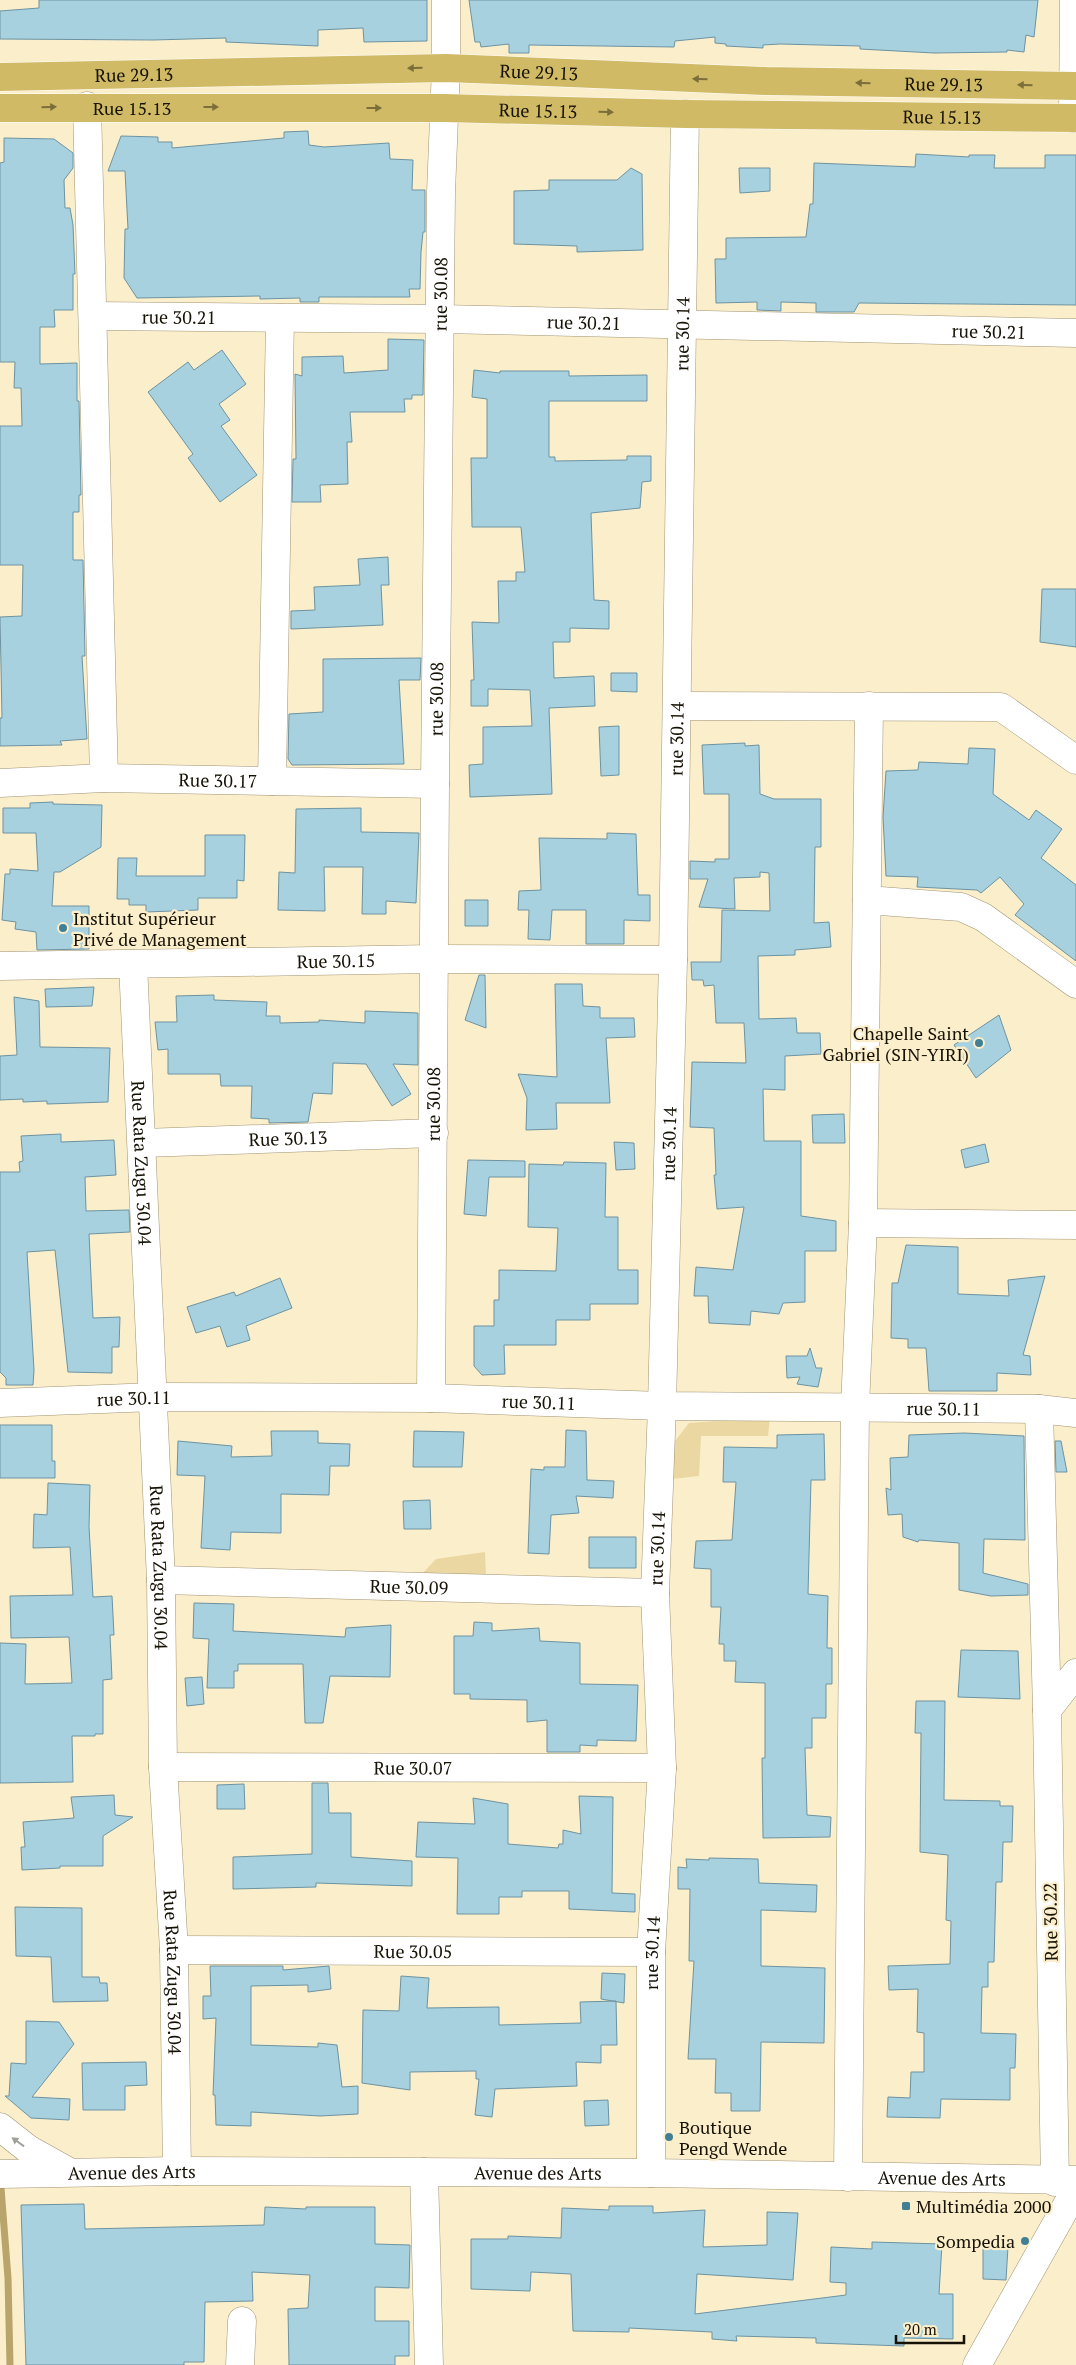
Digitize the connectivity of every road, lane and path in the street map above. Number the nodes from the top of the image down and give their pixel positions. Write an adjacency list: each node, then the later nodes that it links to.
1 (446, 0): 3 (street, rue 30.08)
2 (1074, 0): 5 (street)
3 (446, 68): 4 (main road, Rue 29.13, one-way to 4); 5 (main road, Rue 29.13, one-way to 3); 8 (street, rue 30.08)
4 (0, 77)
5 (1075, 86): 10 (street)
6 (88, 106): 7 (main road, Rue 15.13, one-way to 6); 8 (main road, Rue 15.13, one-way to 8); 11 (street)
7 (0, 108)
8 (444, 108): 9 (main road, Rue 15.13, one-way to 9); 13 (street, rue 30.08)
9 (685, 114): 10 (main road, Rue 15.13); 14 (street, rue 30.14)
10 (1074, 118)
11 (93, 316): 12 (street, rue 30.21); 19 (street)
12 (280, 318): 13 (street, rue 30.21); 20 (street)
13 (440, 320): 14 (street, rue 30.21); 22 (street, rue 30.08)
14 (682, 325): 15 (street, rue 30.21); 16 (street, rue 30.14)
15 (1076, 333)
16 (677, 706): 17 (street); 25 (street, rue 30.14)
17 (869, 706): 18 (street); 23 (street)
18 (1076, 760)
19 (104, 778): 20 (street, Rue 30.17); 21 (street, Rue 30.17)
20 (272, 781): 22 (street, Rue 30.17)
21 (0, 783)
22 (435, 784): 24 (street, rue 30.08)
23 (867, 900): 28 (street); 31 (street)
24 (434, 959): 25 (street, Rue 30.15); 26 (street, Rue 30.15); 29 (street, rue 30.08)
25 (673, 960): 36 (street, rue 30.14)
26 (132, 964): 27 (street, Rue 30.15); 30 (street, Rue Rata Zugu 30.04)
27 (0, 966)
28 (1076, 984)
29 (434, 1133): 30 (street, Rue 30.13); 34 (street, rue 30.08)
30 (143, 1143): 33 (street, Rue Rata Zugu 30.04)
31 (863, 1223): 32 (street); 37 (street)
32 (1076, 1225)
33 (154, 1397): 34 (street, rue 30.11); 35 (street, rue 30.11); 40 (street, Rue Rata Zugu 30.04)
34 (431, 1398): 36 (street, rue 30.11)
35 (0, 1403)
36 (662, 1406): 37 (street, rue 30.11); 41 (street, rue 30.14)
37 (855, 1407): 38 (street, rue 30.11); 54 (street)
38 (1039, 1410): 39 (street, rue 30.11); 43 (street, Rue 30.22)
39 (1076, 1413)
40 (162, 1580): 41 (street, Rue 30.09); 44 (street, Rue Rata Zugu 30.04)
41 (655, 1592): 45 (street, rue 30.14)
42 (1076, 1673): 43 (street)
43 (1047, 1710): 55 (street, Rue 30.22)
44 (163, 1766): 45 (street, Rue 30.07); 46 (street, Rue Rata Zugu 30.04)
45 (662, 1768): 47 (street, rue 30.14)
46 (174, 1950): 47 (street, Rue 30.05); 49 (street, Rue Rata Zugu 30.04)
47 (651, 1952): 52 (street, rue 30.14)
48 (0, 2127): 50 (street, one-way to 48)
49 (177, 2171): 50 (street, Avenue des Arts); 51 (street, Avenue des Arts)
50 (69, 2172): 53 (street, Avenue des Arts)
51 (424, 2172): 52 (street, Avenue des Arts); 58 (street)
52 (651, 2173): 54 (street, Avenue des Arts)
53 (0, 2174)
54 (848, 2177): 55 (street, Avenue des Arts)
55 (1069, 2184): 59 (street)
56 (242, 2321): 57 (street)
57 (240, 2365)
58 (429, 2365)
59 (977, 2365)

